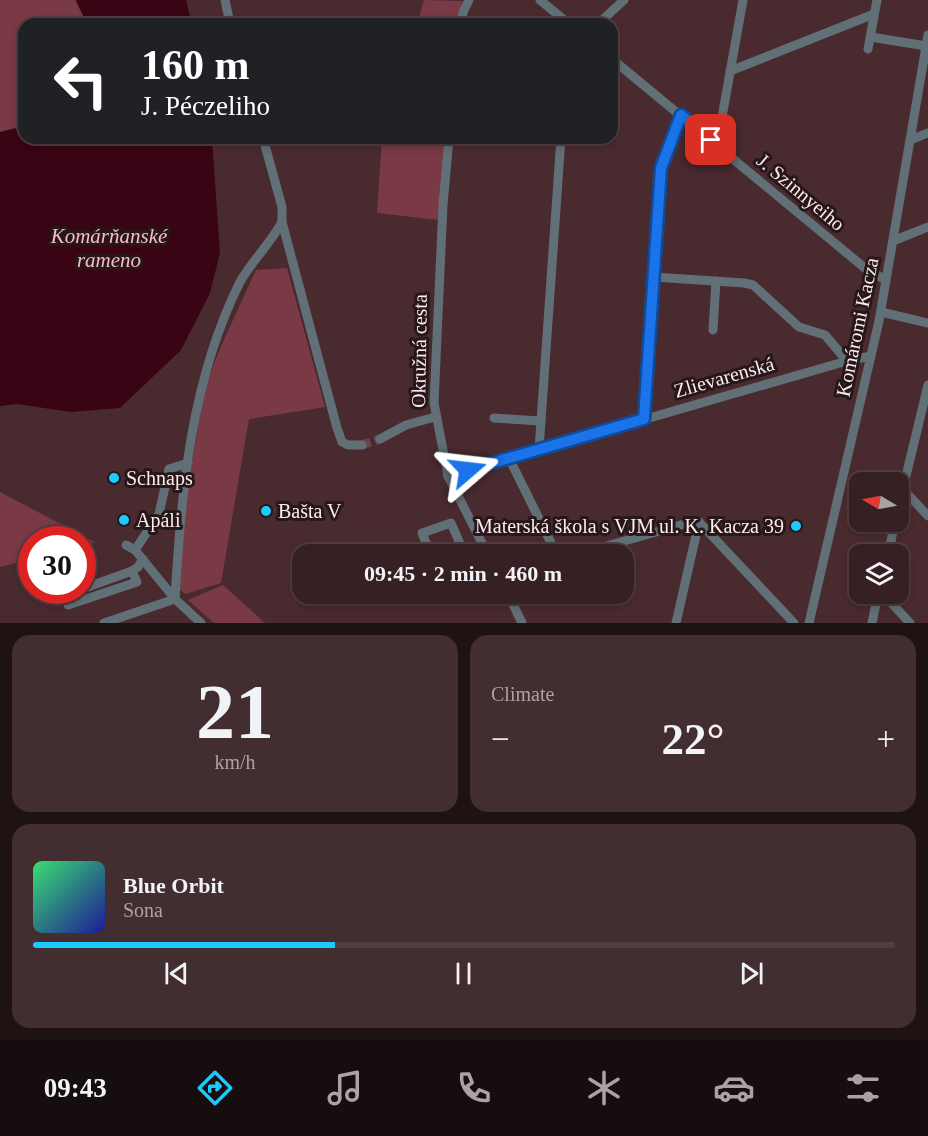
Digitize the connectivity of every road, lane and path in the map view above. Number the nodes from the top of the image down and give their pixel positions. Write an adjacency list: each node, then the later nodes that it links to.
1 (225, 0): 8 (street)
2 (469, 0): 9 (street)
3 (540, 0): 10 (street)
4 (624, 0): 11 (street)
5 (743, 0): 16 (street)
6 (877, 0): 7 (street)
7 (874, 14): 12 (street); 16 (street)
8 (229, 18)
9 (462, 18)
10 (562, 18)
11 (604, 18)
12 (871, 37): 13 (street); 14 (street)
13 (927, 39): 19 (street, Komáromi Kacza)
14 (868, 49)
15 (618, 64): 17 (street, J. Szinnyeiho)
16 (730, 71): 23 (street)
17 (681, 115): 23 (street, J. Szinnyeiho); 27 (street)
18 (928, 133): 19 (street)
19 (910, 140): 26 (street, Komáromi Kacza)
20 (265, 144): 24 (street)
21 (449, 144): 36 (street, Okružná cesta)
22 (561, 144): 39 (street)
23 (717, 145): 28 (street, J. Szinnyeiho)
24 (282, 222): 41 (street); 44 (street)
25 (928, 227): 26 (street)
26 (893, 240): 28 (street, Komáromi Kacza)
27 (654, 278): 29 (street); 38 (street)
28 (886, 280): 30 (street, Komáromi Kacza)
29 (716, 281): 32 (street); 34 (street)
30 (881, 312): 31 (street); 33 (street, Komáromi Kacza)
31 (928, 323)
32 (713, 330)
33 (871, 356): 34 (street, Zlievarenská); 70 (street, Komáromi Kacza)
34 (847, 361): 38 (street, Zlievarenská)
35 (928, 389): 45 (street)
36 (435, 417): 40 (street); 46 (street, Okružná cesta)
37 (494, 418): 39 (street)
38 (644, 419): 42 (street, Zlievarenská)
39 (541, 421): 42 (street)
40 (380, 439)
41 (362, 445)
42 (539, 449): 43 (street, Zlievarenská)
43 (509, 458): 46 (street, Zlievarenská); 53 (street)
44 (188, 462): 56 (street); 61 (street)
45 (907, 472)
46 (448, 476): 52 (street, Okružná cesta)
47 (909, 495): 48 (street)
48 (928, 516)
49 (699, 522): 54 (street); 68 (street); 69 (street)
50 (426, 544): 51 (street)
51 (460, 544)
52 (482, 544)
53 (552, 544)
54 (614, 544)
55 (126, 545): 56 (street)
56 (135, 550): 57 (street)
57 (142, 559): 58 (street); 61 (street)
58 (132, 571): 59 (street); 60 (street)
59 (96, 584)
60 (96, 596)
61 (175, 599): 65 (street); 66 (street)
62 (513, 604): 67 (street)
63 (877, 604): 71 (street)
64 (890, 604): 72 (street)
65 (104, 623)
66 (201, 623)
67 (522, 623)
68 (676, 623)
69 (794, 623)
70 (809, 623)
71 (872, 623)
72 (910, 623)

